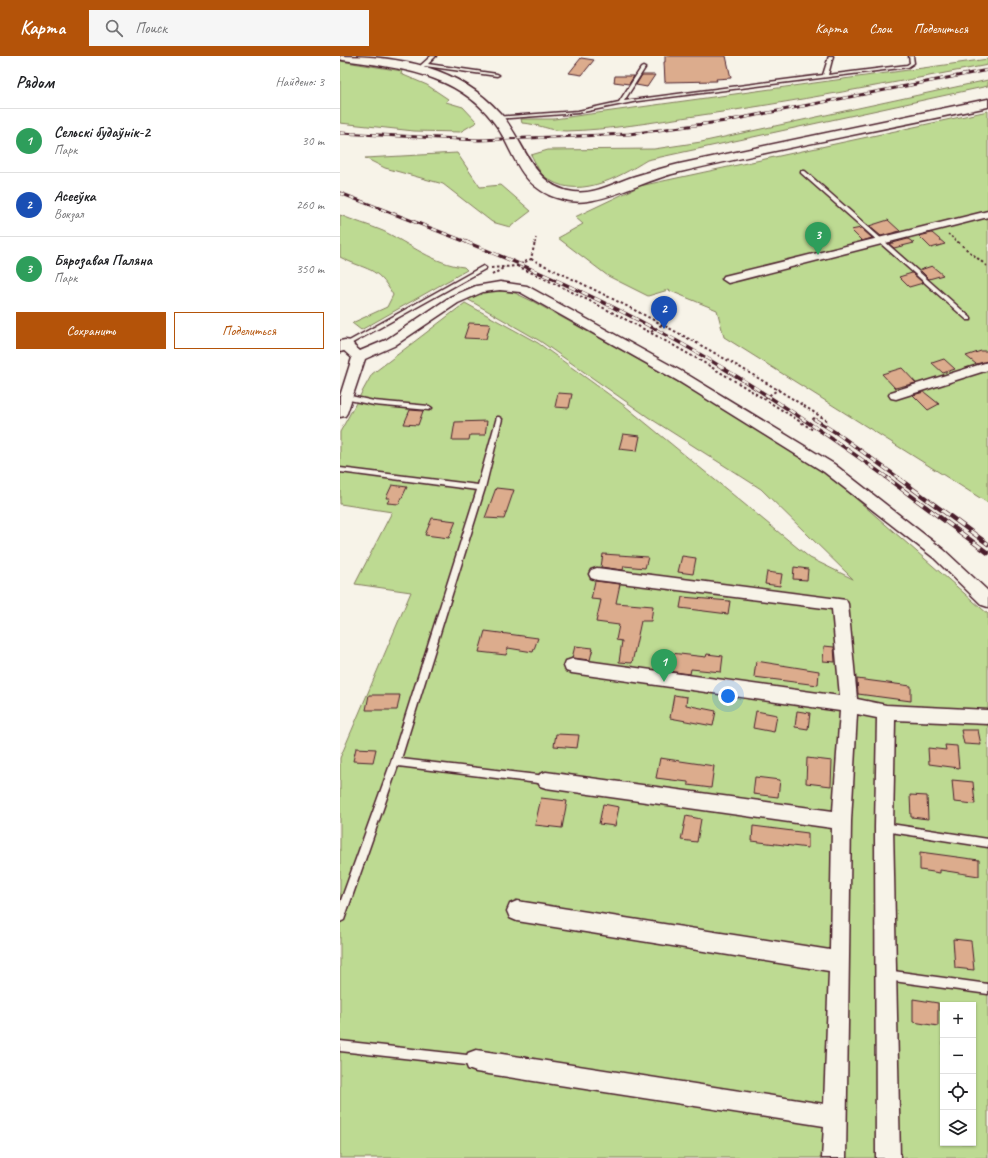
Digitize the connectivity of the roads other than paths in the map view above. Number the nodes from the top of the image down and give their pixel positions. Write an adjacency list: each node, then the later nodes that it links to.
1 (343, 56): 5 (street)
2 (434, 56): 5 (lane)
3 (831, 56): 8 (lane)
4 (910, 56): 8 (lane)
5 (422, 67): 7 (lane); 11 (street)
6 (643, 68): 10 (lane)
7 (498, 75)
8 (826, 76): 10 (lane)
9 (988, 102): 11 (street)
10 (620, 104): 11 (lane)
11 (495, 118)
12 (803, 172): 14 (lane)
13 (988, 214): 14 (street)
14 (880, 241): 16 (street); 17 (lane)
15 (483, 268): 18 (lane)
16 (728, 279)
17 (969, 319)
18 (343, 346): 19 (street)
19 (359, 357): 22 (street); 29 (street)
20 (988, 366): 21 (street)
21 (896, 395)
22 (346, 397): 23 (lane); 24 (street)
23 (429, 408)
24 (340, 413)
25 (499, 419): 27 (lane)
26 (340, 470): 27 (lane)
27 (481, 488): 34 (lane)
28 (597, 574): 31 (street)
29 (988, 601)
30 (572, 666): 31 (street)
31 (849, 705): 32 (street); 36 (street)
32 (886, 712): 33 (street); 37 (street)
33 (988, 718)
34 (395, 762): 35 (lane); 40 (lane)
35 (546, 780): 36 (street)
36 (842, 822): 41 (street)
37 (884, 827): 38 (lane); 42 (street)
38 (988, 843)
39 (517, 912): 41 (street)
40 (340, 917)
41 (840, 962): 46 (street)
42 (886, 975): 43 (lane); 48 (street)
43 (988, 989)
44 (340, 1046): 45 (lane)
45 (476, 1061): 46 (street)
46 (835, 1117): 47 (street)
47 (834, 1158)
48 (888, 1158)

